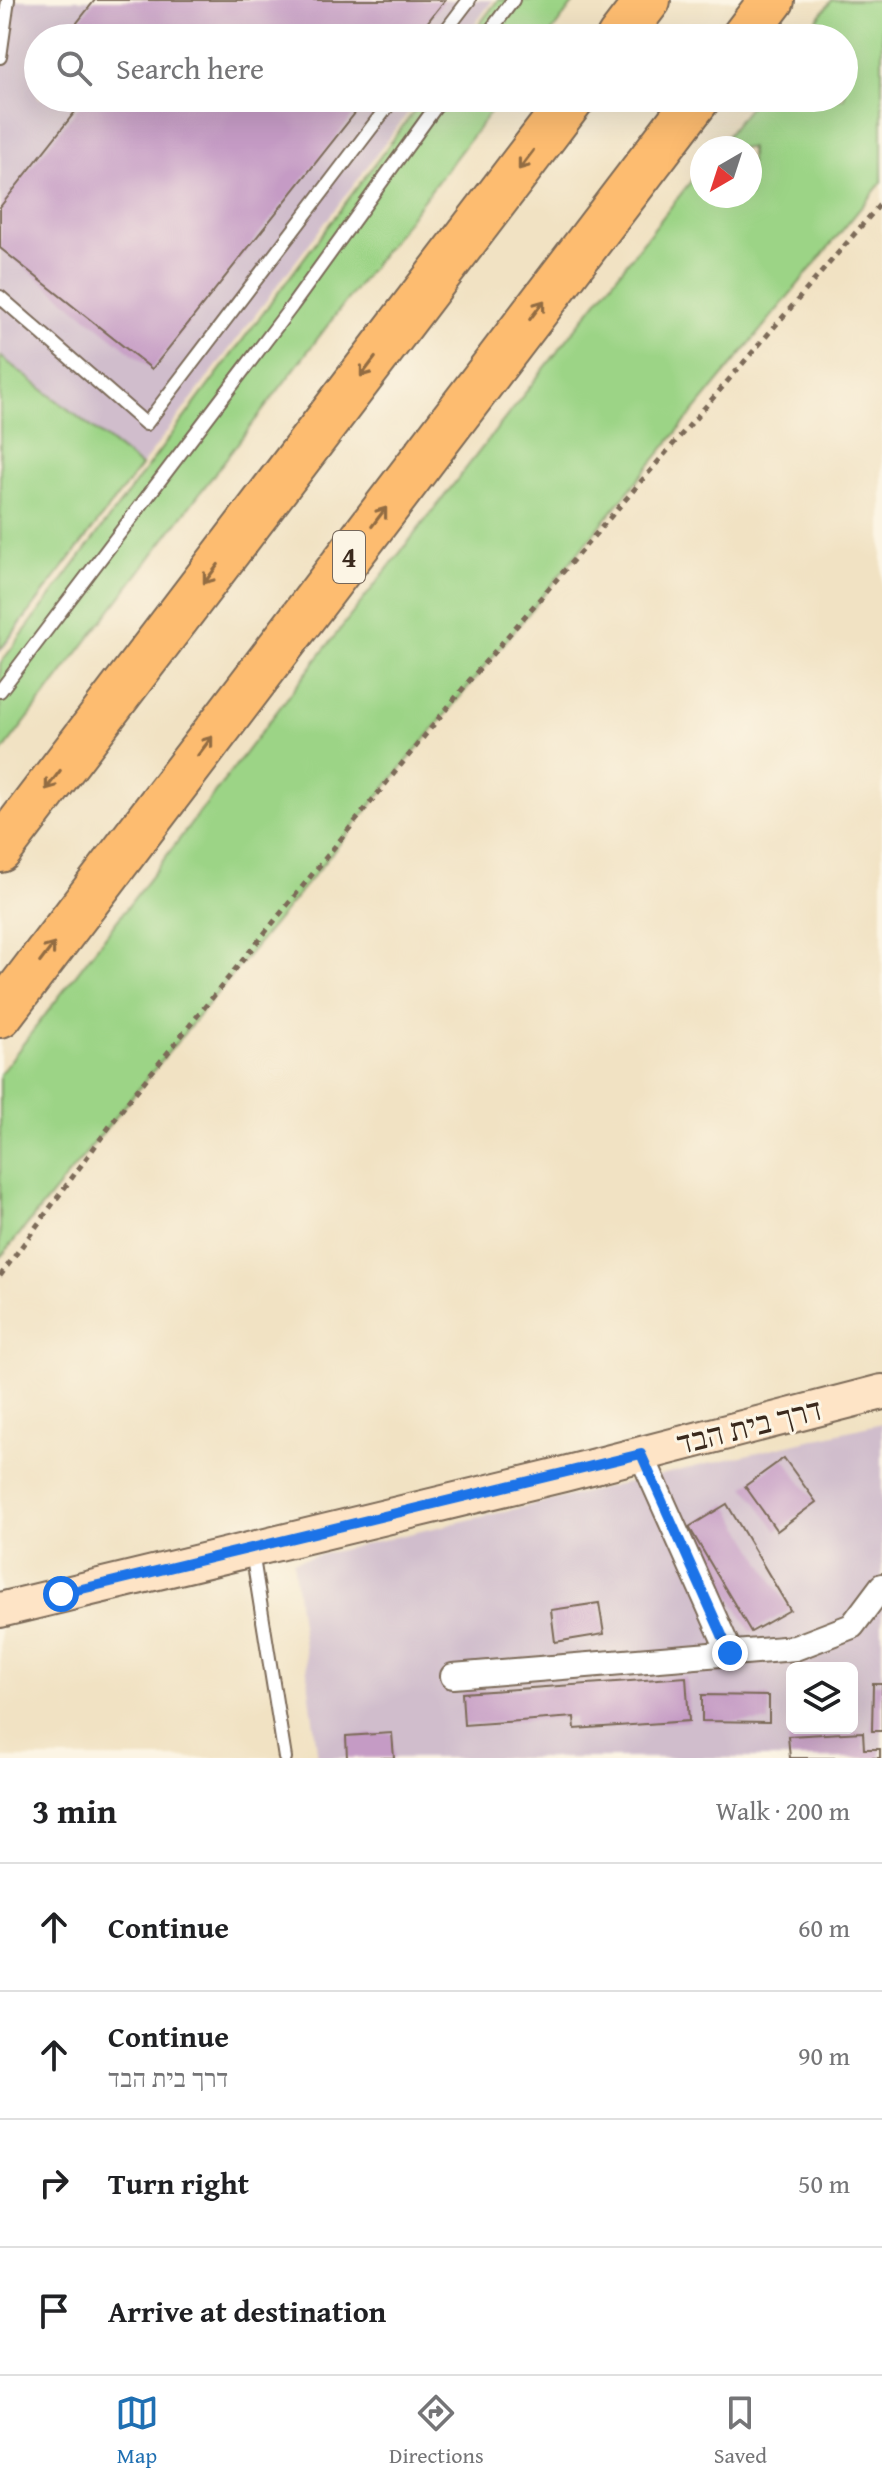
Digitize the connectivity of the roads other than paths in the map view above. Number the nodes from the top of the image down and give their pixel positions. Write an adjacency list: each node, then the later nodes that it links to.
1 (8, 0): 10 (lane)
2 (469, 0): 6 (lane)
3 (513, 0): 7 (lane)
4 (648, 0): 8 (highway)
5 (772, 0): 9 (highway)
6 (451, 24)
7 (495, 24)
8 (630, 24)
9 (754, 24)
10 (0, 57)
11 (383, 112): 15 (lane)
12 (432, 112): 16 (lane)
13 (562, 112): 17 (highway, one-way to 17)
14 (687, 112): 18 (highway, 4, one-way to 14)
15 (0, 297)
16 (0, 691)
17 (0, 850)
18 (0, 1014)
19 (882, 1392): 20 (street, דרך בית הבד)
20 (641, 1454): 21 (street, דרך בית הבד); 24 (street)
21 (251, 1549): 23 (street, דרך בית הבד); 26 (lane)
22 (882, 1586): 24 (street)
23 (0, 1610)
24 (730, 1653): 25 (street)
25 (453, 1676)
26 (285, 1758)

